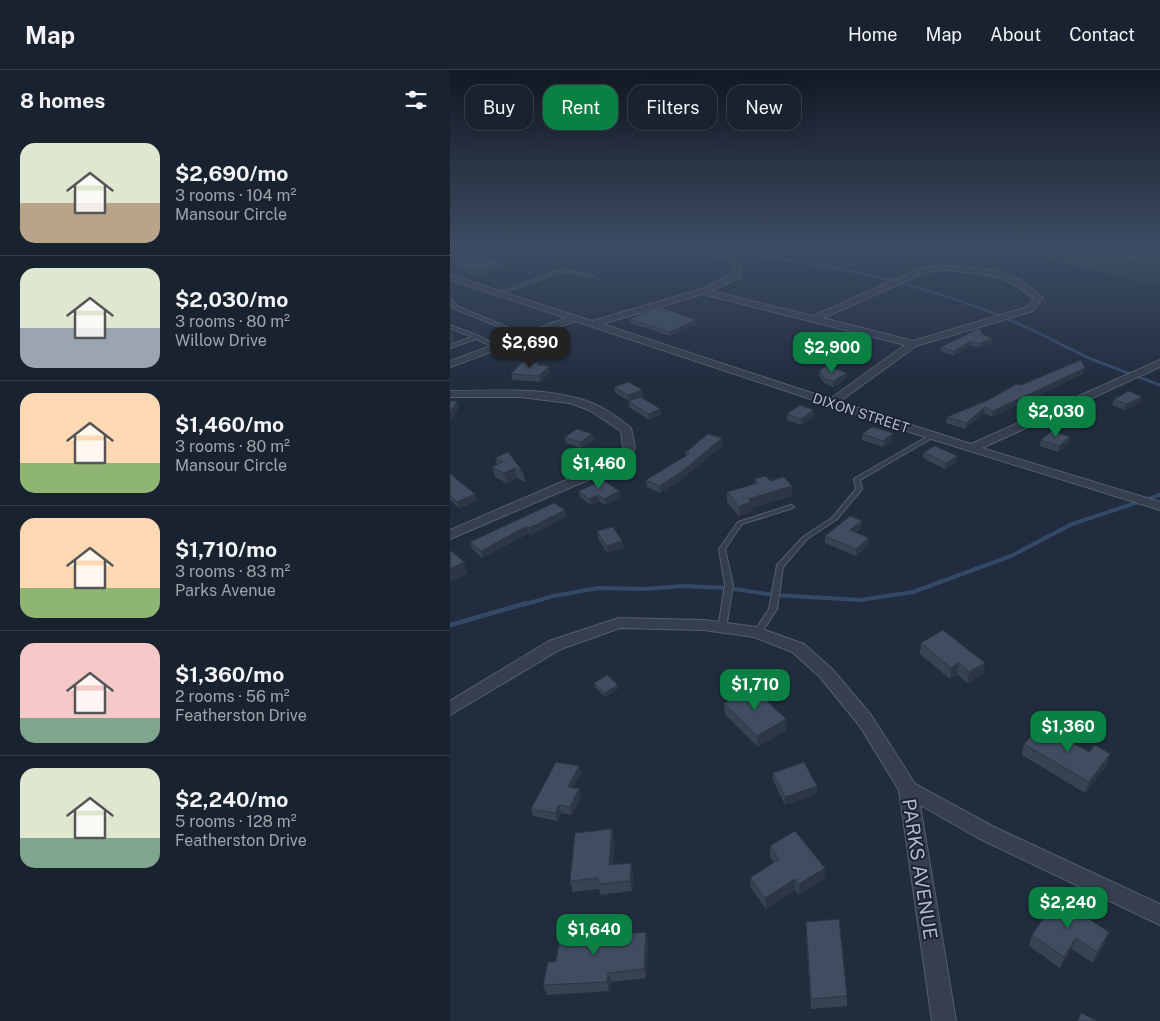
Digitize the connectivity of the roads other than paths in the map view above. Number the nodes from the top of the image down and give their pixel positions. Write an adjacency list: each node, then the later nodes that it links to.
1 (698, 292): 10 (street)
2 (708, 292): 9 (street)
3 (874, 292): 9 (street)
4 (1032, 292): 14 (street)
5 (499, 293): 8 (street, DIXON STREET)
6 (450, 300): 7 (lane)
7 (452, 307): 12 (lane)
8 (573, 319): 10 (street, DIXON STREET); 12 (street)
9 (814, 319): 14 (street)
10 (592, 324): 20 (street, DIXON STREET)
11 (450, 326): 13 (lane)
12 (526, 336): 15 (street)
13 (477, 338): 15 (lane); 16 (lane)
14 (913, 344): 20 (street)
15 (498, 346): 18 (street)
16 (450, 347)
17 (1160, 363): 22 (street)
18 (450, 364)
19 (450, 394): 25 (street)
20 (831, 403): 21 (street, DIXON STREET)
21 (932, 436): 22 (street, DIXON STREET); 27 (lane)
22 (972, 448): 23 (street, DIXON STREET)
23 (1160, 506)
24 (791, 507): 26 (lane)
25 (450, 535)
26 (722, 628): 27 (street, PARKS AVENUE); 28 (street, PARKS AVENUE)
27 (757, 633): 29 (street, PARKS AVENUE)
28 (450, 709)
29 (908, 789): 30 (street); 31 (street, PARKS AVENUE)
30 (1160, 915)
31 (944, 1021)

